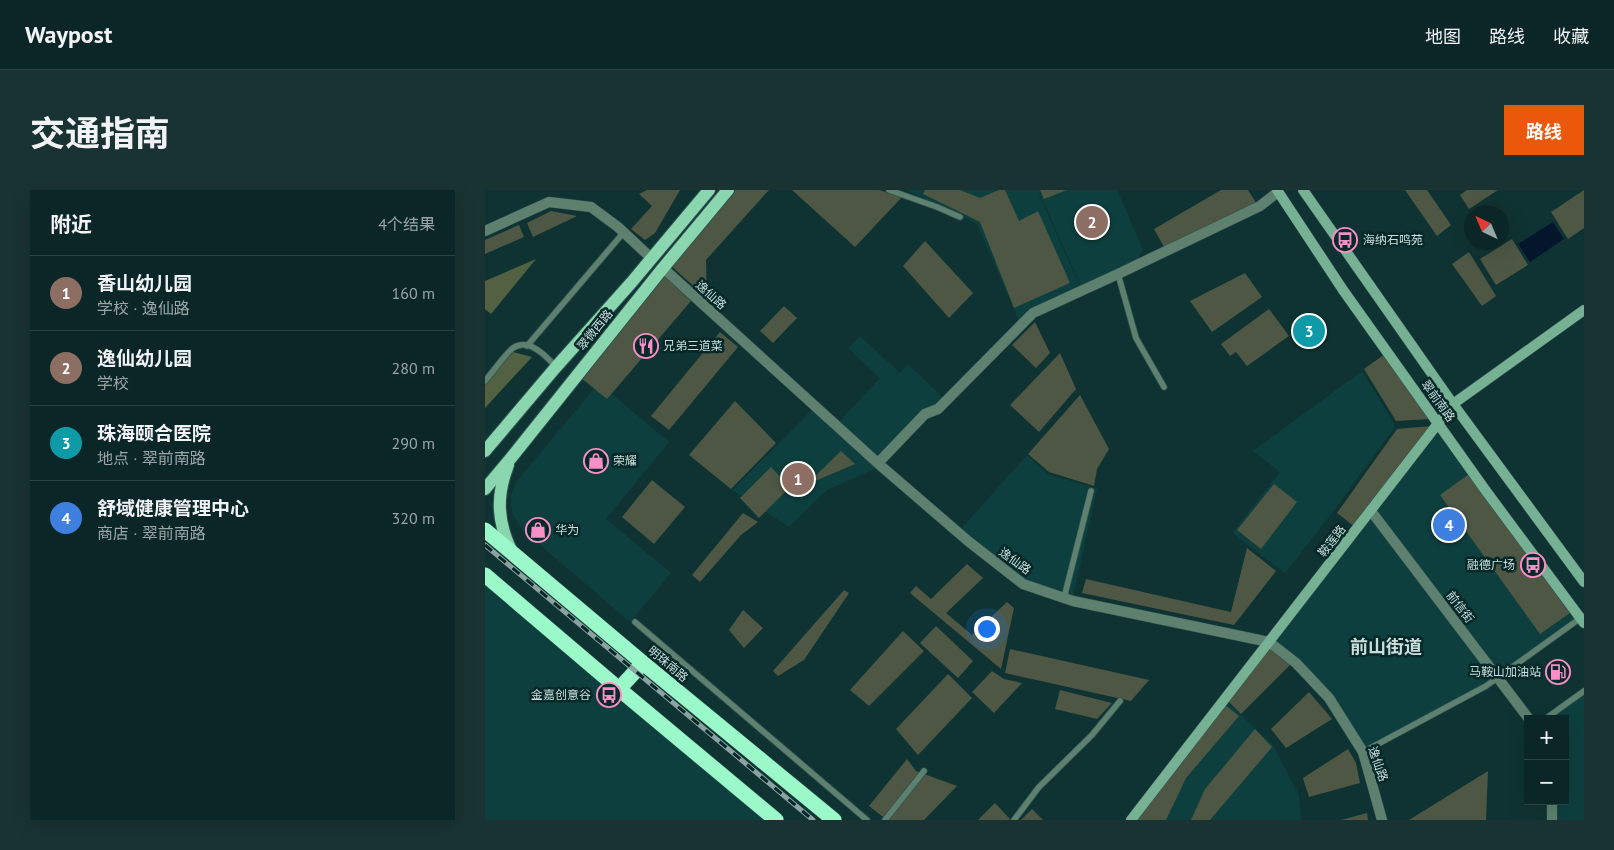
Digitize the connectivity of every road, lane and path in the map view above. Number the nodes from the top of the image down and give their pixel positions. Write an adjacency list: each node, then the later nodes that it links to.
1 (709, 190): 9 (main road, 翠微西路)
2 (728, 190): 10 (main road, 翠微西路)
3 (889, 190): 6 (lane)
4 (1303, 190): 17 (main road, 翠前南路)
5 (1278, 191): 11 (street); 19 (main road, 翠前南路)
6 (960, 217)
7 (485, 231): 8 (street)
8 (624, 232): 9 (street); 13 (lane)
9 (651, 258): 14 (main road, 翠微西路)
10 (663, 268): 20 (main road, 翠微西路); 25 (street, 逸仙路)
11 (1119, 274): 16 (lane); 25 (street)
12 (1584, 310): 17 (main road, 鞍莲路)
13 (527, 346): 14 (lane); 15 (lane)
14 (556, 367): 18 (main road, 翠微西路)
15 (485, 380)
16 (1164, 387)
17 (1453, 404): 19 (main road, 鞍莲路); 32 (main road, 翠前南路)
18 (517, 415): 20 (main road); 21 (main road, 翠微西路)
19 (1438, 422): 28 (main road, 鞍莲路); 34 (main road, 翠前南路)
20 (534, 429): 24 (main road, 翠微西路)
21 (498, 435): 22 (main road); 23 (main road, 翠微西路)
22 (485, 445)
23 (485, 451)
24 (511, 458): 26 (main road, 翠微西路); 30 (main road)
25 (878, 463): 33 (street, 逸仙路)
26 (485, 488)
27 (1091, 491): 33 (lane)
28 (1371, 511): 36 (main road, 鞍莲路); 38 (street, 前信街)
29 (485, 530): 30 (highway, 明珠南路)
30 (512, 552): 37 (highway, 明珠南路)
31 (485, 576): 39 (highway)
32 (1584, 582)
33 (1064, 598): 36 (street, 逸仙路)
34 (1583, 619): 38 (lane)
35 (635, 622): 49 (lane)
36 (1269, 642): 44 (street, 逸仙路); 52 (main road, 鞍莲路)
37 (643, 663): 39 (highway); 48 (highway, 明珠南路)
38 (1498, 677): 42 (street, 前信街); 44 (lane)
39 (619, 689): 47 (highway)
40 (1584, 692): 43 (lane)
41 (1120, 701): 51 (lane)
42 (1526, 715)
43 (1551, 715)
44 (1363, 752): 53 (street, 逸仙路)
45 (924, 772): 50 (lane)
46 (1552, 805): 54 (street)
47 (776, 820)
48 (834, 820)
49 (867, 820)
50 (885, 820)
51 (1014, 820)
52 (1131, 820)
53 (1382, 820)
54 (1552, 820)

